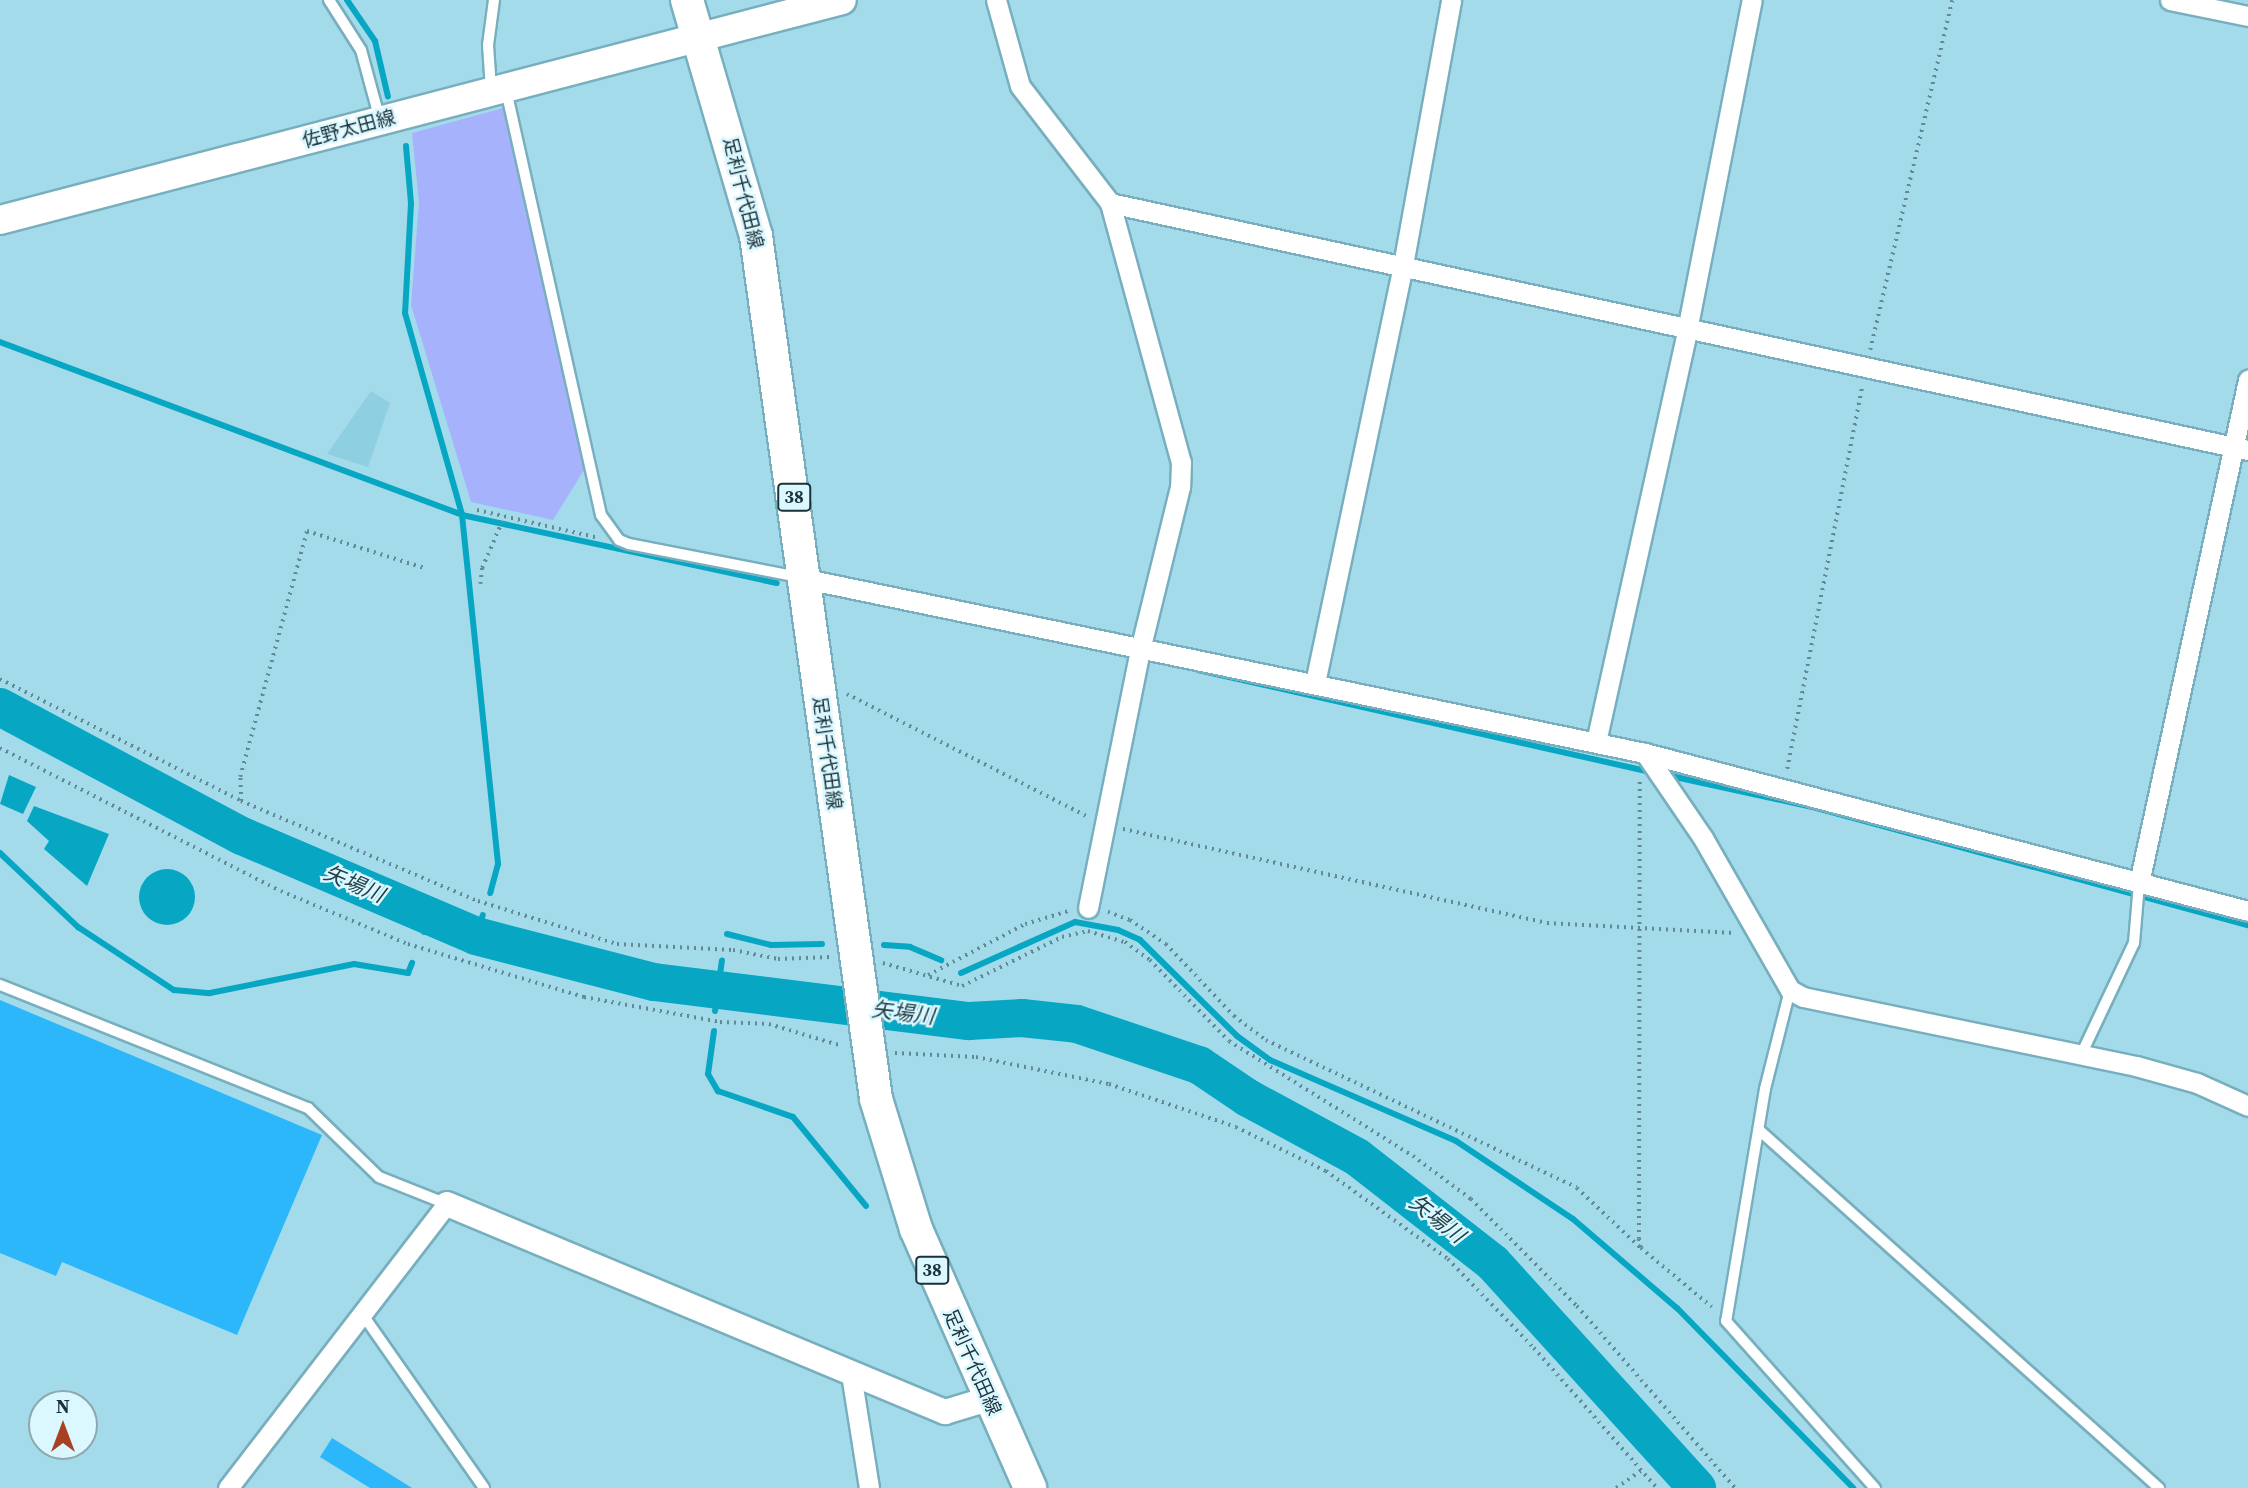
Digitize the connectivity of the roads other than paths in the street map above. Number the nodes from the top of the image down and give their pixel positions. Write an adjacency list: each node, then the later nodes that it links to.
1 (329, 0): 12 (lane)
2 (494, 0): 11 (lane)
3 (687, 0): 10 (main road, 足利千代田線 / 38)
4 (842, 0): 10 (main road, 佐野太田線)
5 (996, 0): 13 (street)
6 (1451, 0): 15 (street)
7 (1752, 0): 16 (street)
8 (2170, 0): 9 (street)
9 (2248, 16)
10 (697, 35): 11 (main road, 佐野太田線); 19 (main road, 足利千代田線 / 38)
11 (499, 90): 12 (main road, 佐野太田線); 19 (lane)
12 (380, 121): 14 (main road, 佐野太田線)
13 (1110, 203): 15 (street); 20 (street)
14 (5, 214)
15 (1403, 265): 16 (street); 21 (street)
16 (1687, 330): 18 (street); 22 (street)
17 (2248, 380): 18 (street)
18 (2241, 448): 24 (street)
19 (806, 579): 20 (street); 35 (main road, 足利千代田線 / 38)
20 (1140, 650): 21 (street); 25 (street)
21 (1314, 683): 22 (street)
22 (1596, 742): 23 (street)
23 (1645, 753): 24 (street); 28 (street)
24 (2139, 883): 26 (street); 29 (lane)
25 (1088, 908)
26 (2248, 911)
27 (0, 985): 32 (lane)
28 (1790, 990): 29 (street); 31 (lane)
29 (2081, 1055): 30 (street)
30 (2248, 1105)
31 (1759, 1130): 40 (lane); 41 (lane)
32 (447, 1204): 33 (street); 34 (street)
33 (363, 1315): 36 (street); 37 (lane)
34 (851, 1374): 35 (street); 38 (street)
35 (988, 1399): 39 (main road, 足利千代田線 / 38)
36 (228, 1488)
37 (484, 1488)
38 (869, 1488)
39 (1030, 1488)
40 (1875, 1488)
41 (2159, 1488)

